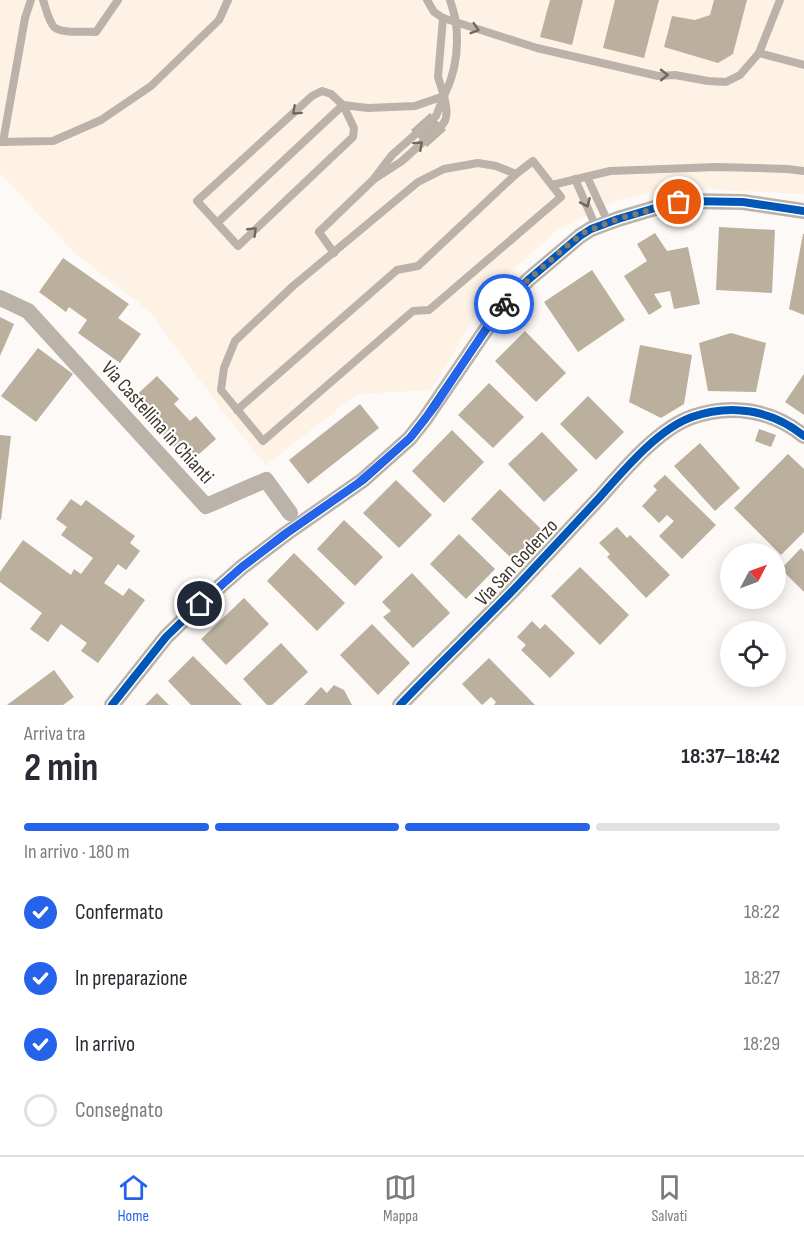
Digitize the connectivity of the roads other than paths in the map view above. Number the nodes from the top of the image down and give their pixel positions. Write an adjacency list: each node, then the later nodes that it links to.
1 (31, 0): 14 (lane)
2 (43, 0): 3 (lane)
3 (118, 0)
4 (228, 0): 14 (lane)
5 (427, 0): 8 (lane)
6 (450, 0): 9 (lane)
7 (780, 0): 10 (lane)
8 (442, 18): 9 (lane); 12 (lane)
9 (456, 24): 10 (lane, one-way to 10); 12 (lane)
10 (759, 53): 11 (lane)
11 (804, 65)
12 (444, 96): 13 (lane); 23 (lane)
13 (343, 105): 21 (lane); 21 (lane, one-way to 21); 21 (lane, one-way to 13)
14 (2, 142)
15 (804, 171): 17 (lane)
16 (516, 174): 19 (lane); 23 (lane); 25 (lane)
17 (587, 177): 18 (lane); 22 (lane)
18 (575, 179): 19 (lane); 22 (lane, one-way to 22)
19 (552, 185): 25 (lane)
20 (804, 211): 22 (street)
21 (217, 223)
22 (602, 225): 28 (street)
23 (334, 253): 25 (lane)
24 (0, 298): 27 (street, Via Castellina in Chianti)
25 (237, 410)
26 (804, 436): 29 (street, Via San Godenzo)
27 (290, 513)
28 (112, 705)
29 (400, 705)

